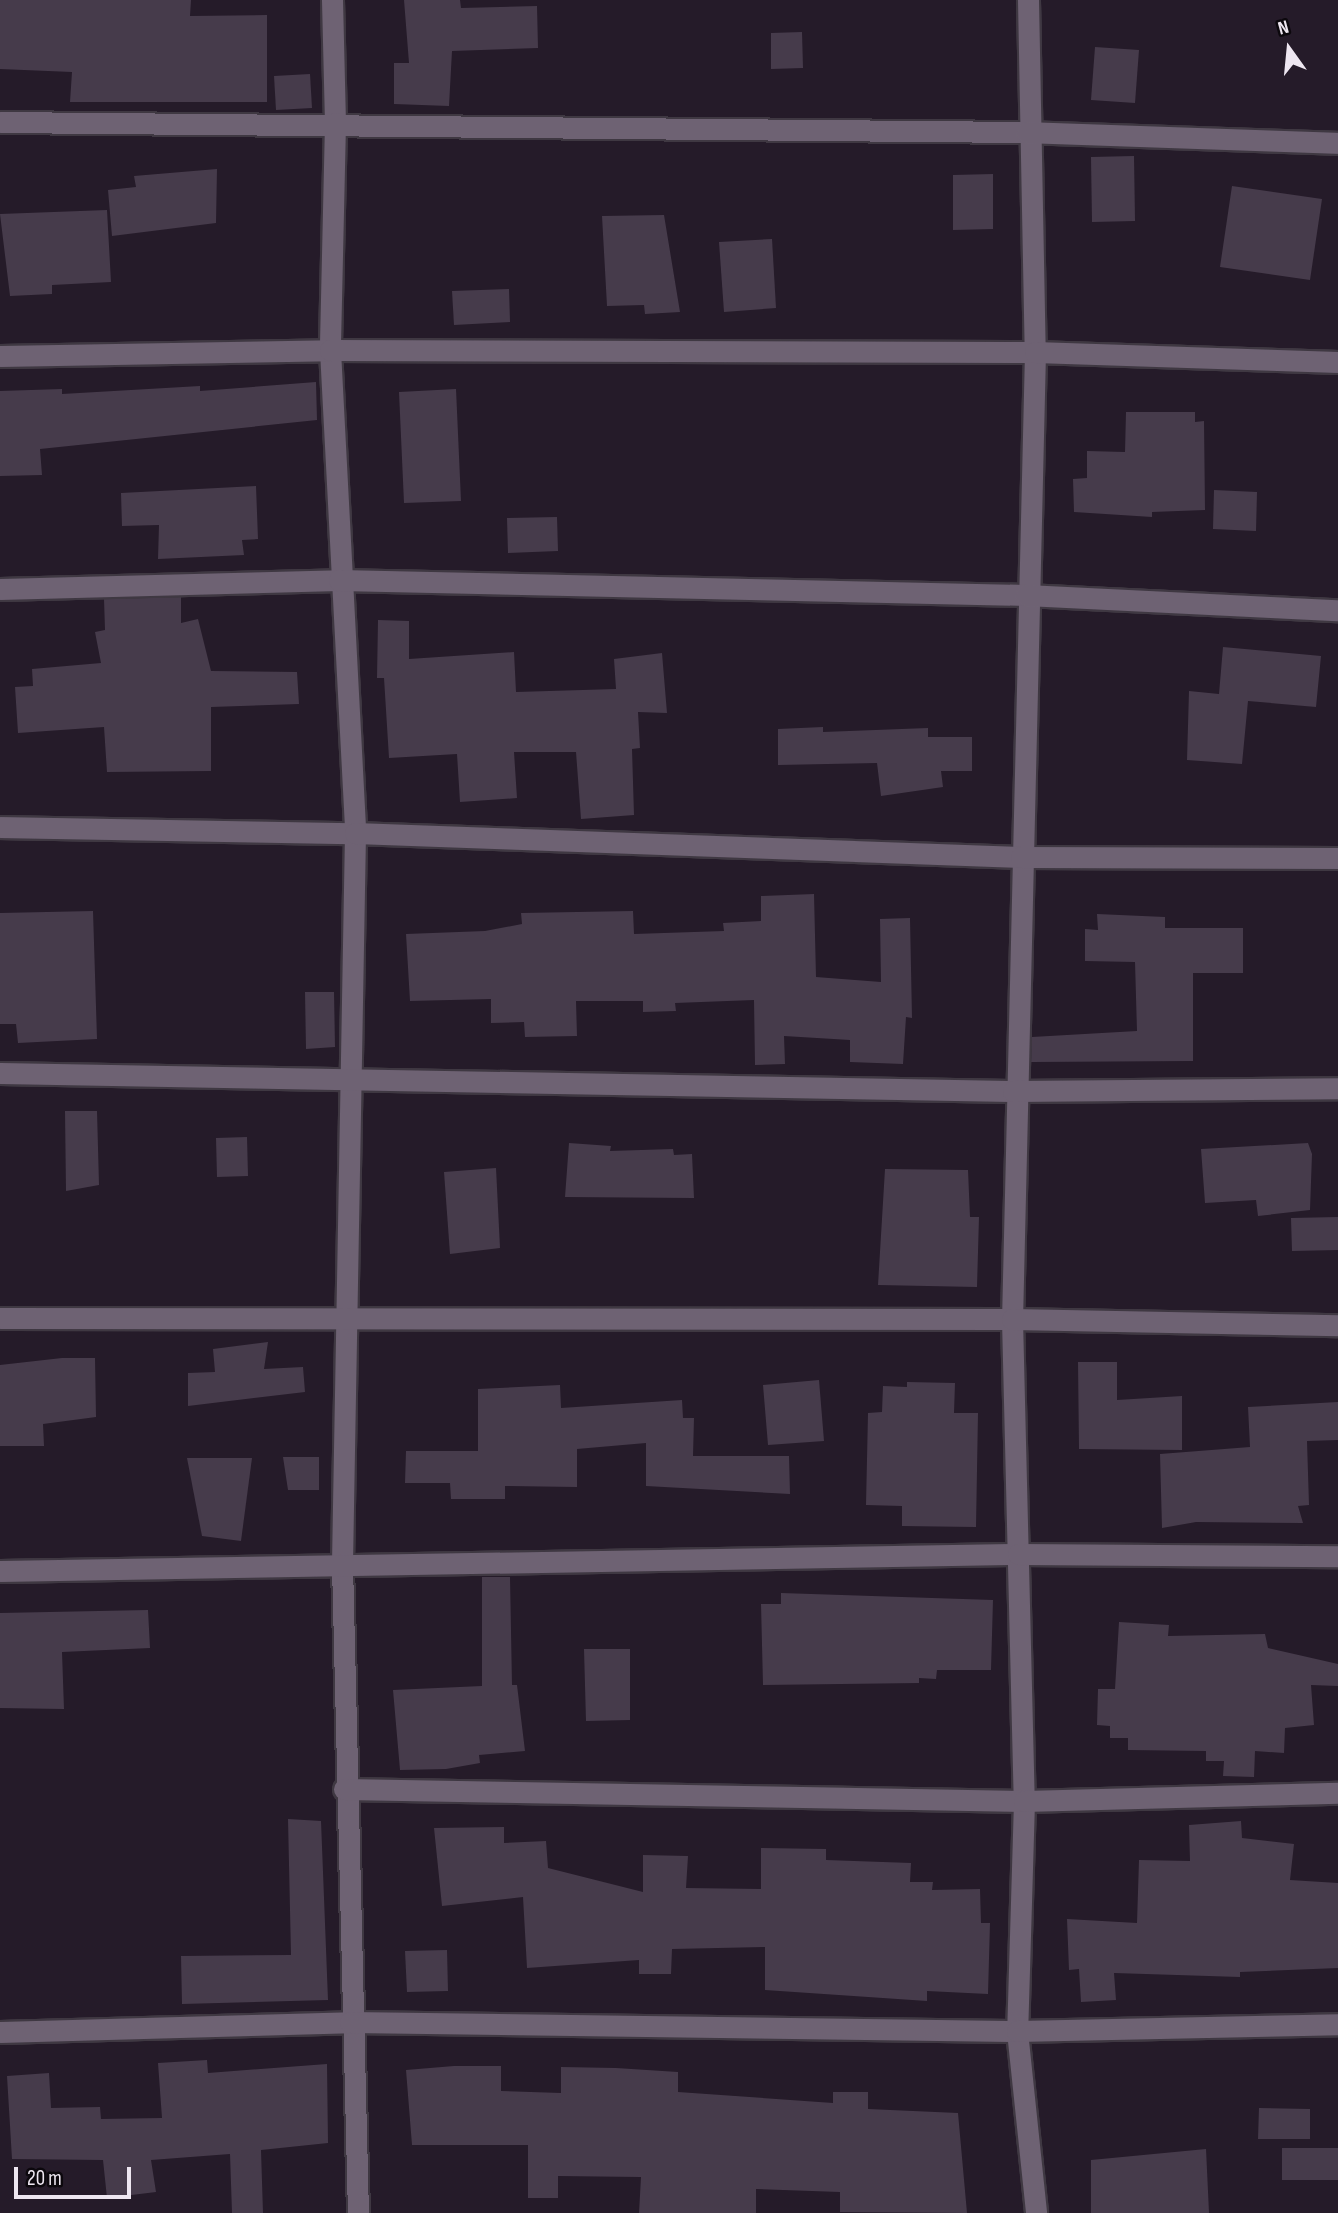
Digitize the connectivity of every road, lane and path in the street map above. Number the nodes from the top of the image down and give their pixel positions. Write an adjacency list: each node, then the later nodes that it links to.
1 (332, 0): 4 (street)
2 (1028, 0): 5 (street)
3 (0, 122): 4 (street)
4 (335, 123): 5 (street); 7 (street)
5 (1027, 132): 6 (street); 8 (street)
6 (1338, 143)
7 (330, 350): 8 (street); 9 (street); 11 (street)
8 (1035, 352): 10 (street); 13 (street)
9 (0, 356)
10 (1338, 362)
11 (339, 580): 12 (street); 13 (street); 16 (street)
12 (0, 589)
13 (1026, 595): 14 (street); 17 (street)
14 (1338, 610)
15 (0, 827): 16 (street)
16 (355, 833): 17 (street); 20 (street)
17 (1021, 857): 18 (street); 22 (street)
18 (1338, 858)
19 (0, 1073): 20 (street)
20 (349, 1080): 22 (street); 25 (street)
21 (1338, 1088): 22 (street)
22 (1013, 1091): 24 (street)
23 (0, 1318): 25 (street)
24 (1012, 1319): 25 (street); 26 (street); 27 (street)
25 (344, 1322): 29 (street)
26 (1338, 1325)
27 (1018, 1554): 28 (street); 29 (street); 33 (street)
28 (1338, 1556)
29 (342, 1564): 30 (street); 31 (street)
30 (0, 1571)
31 (344, 1790): 33 (street); 34 (street)
32 (1338, 1793): 33 (street)
33 (1024, 1801): 36 (street)
34 (350, 2022): 36 (street); 37 (street); 38 (street)
35 (1338, 2024): 36 (street)
36 (1017, 2031): 39 (street)
37 (0, 2032)
38 (358, 2213)
39 (1036, 2213)

